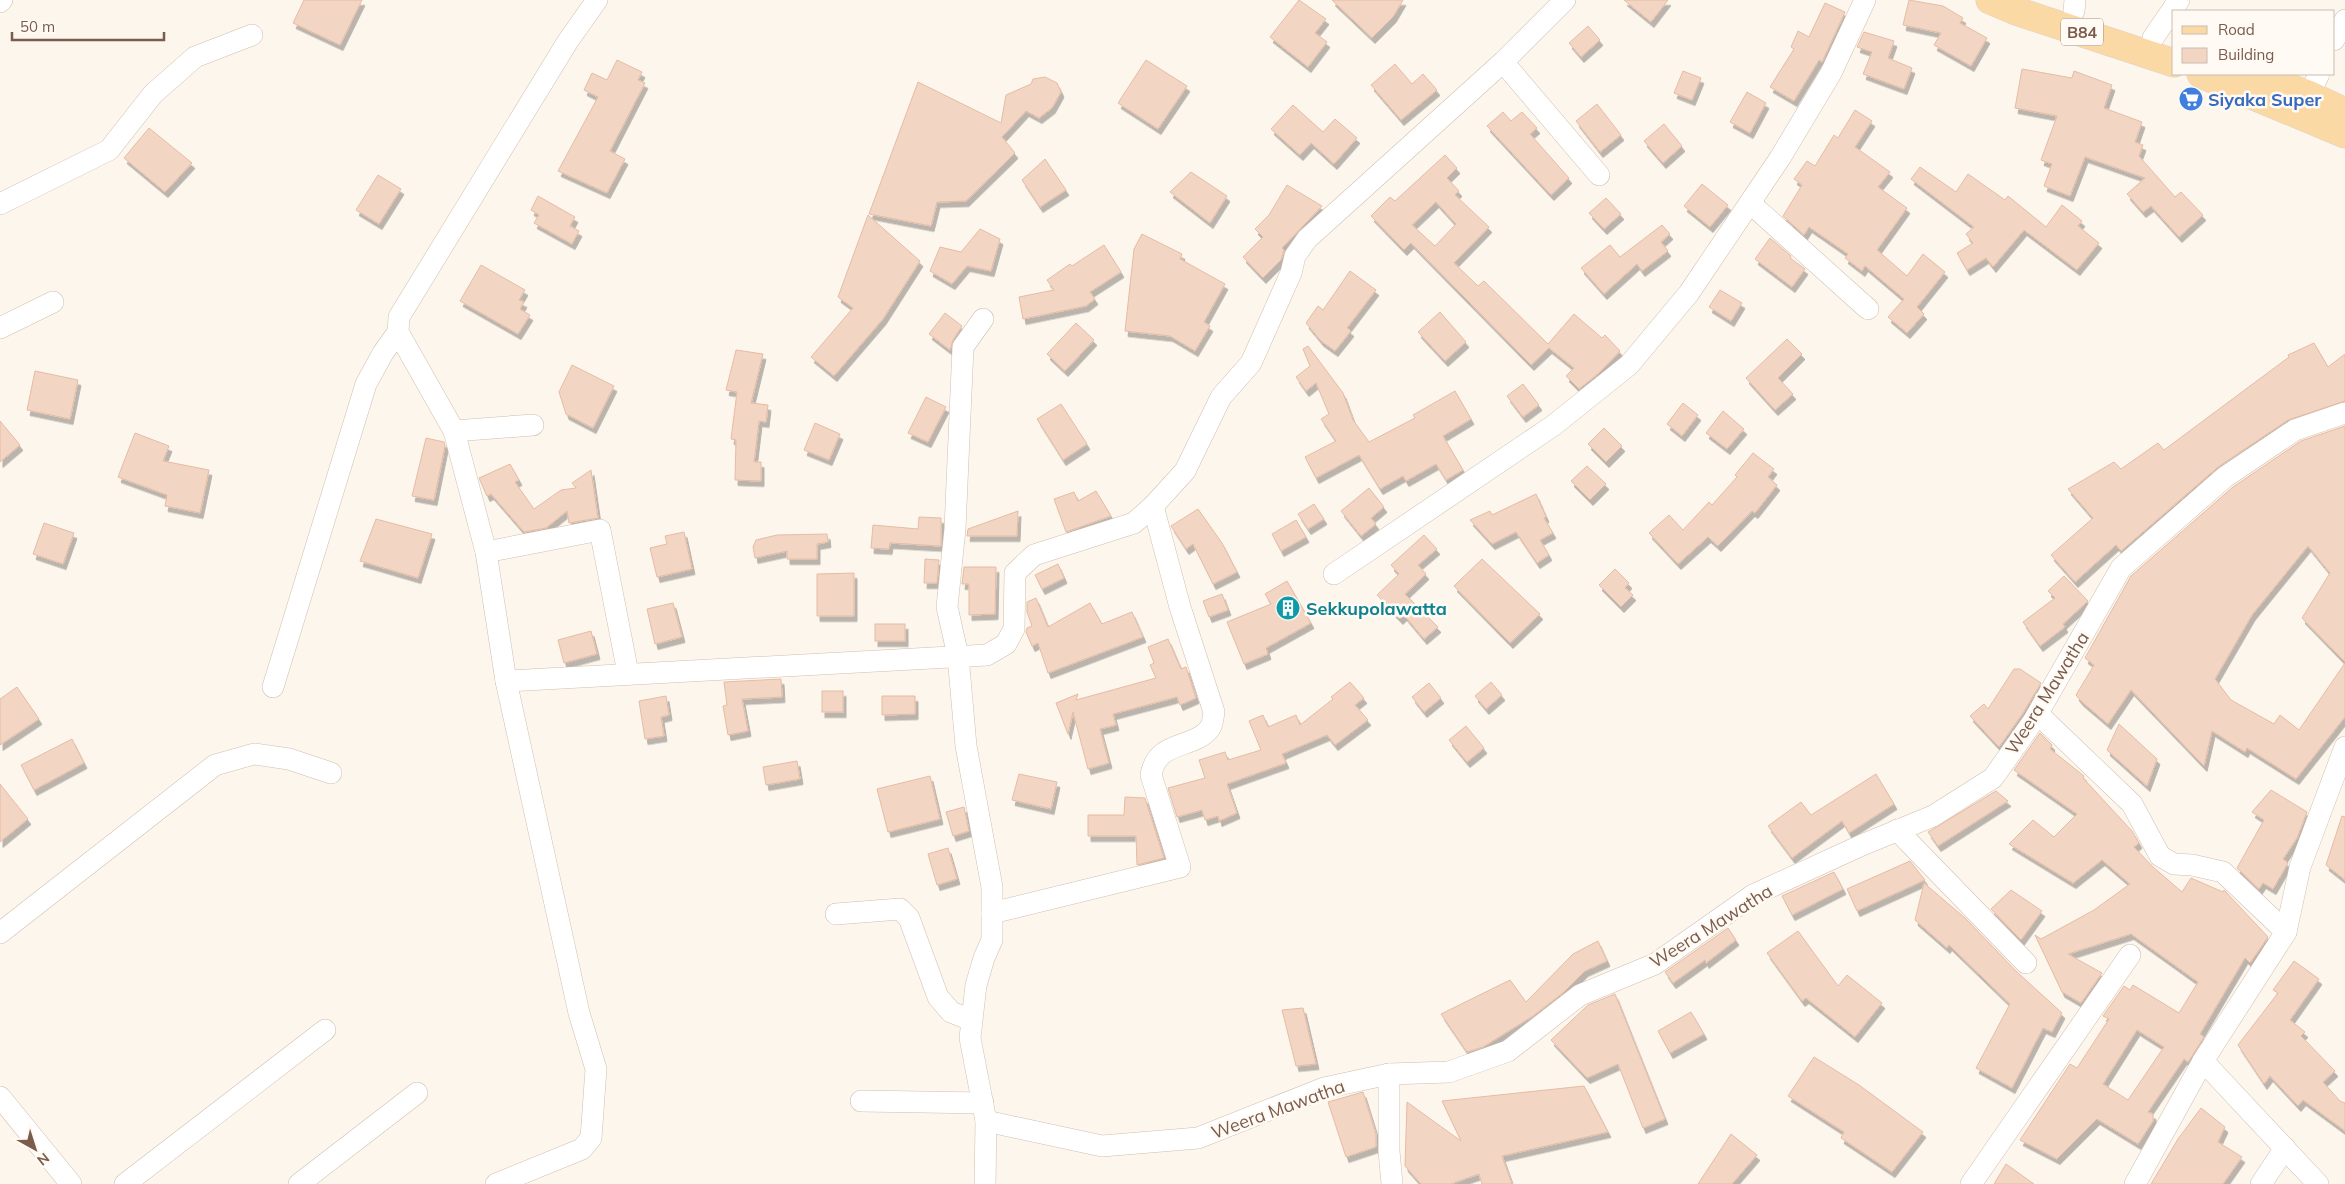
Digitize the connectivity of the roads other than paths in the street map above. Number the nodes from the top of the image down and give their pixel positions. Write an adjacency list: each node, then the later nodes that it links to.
1 (597, 0): 26 (street)
2 (1565, 0): 12 (street)
3 (1865, 0): 20 (street)
4 (1990, 0): 13 (main road, B84)
5 (2040, 0): 6 (main road, B84)
6 (2074, 6): 11 (main road, B84)
7 (2172, 19): 11 (street)
8 (2345, 20): 10 (street)
9 (252, 35): 21 (street)
10 (2335, 38)
11 (2164, 41)
12 (1503, 62): 19 (street); 30 (street)
13 (2172, 62)
14 (2203, 75): 18 (main road)
15 (2258, 75): 16 (main road)
16 (2314, 84): 17 (main road)
17 (2345, 112)
18 (2345, 134)
19 (1599, 175)
20 (1750, 203): 23 (street); 32 (street)
21 (0, 204)
22 (53, 302): 25 (street)
23 (1868, 309)
24 (983, 319): 33 (street)
25 (0, 328)
26 (398, 332): 29 (street); 36 (street)
27 (2345, 413): 37 (street, Weera Mawatha)
28 (533, 425): 29 (street)
29 (454, 431): 31 (street)
30 (1153, 506): 33 (street); 41 (street)
31 (486, 552): 34 (street); 35 (street)
32 (1334, 574)
33 (958, 656): 34 (street); 41 (street)
34 (628, 673): 35 (street)
35 (506, 681): 59 (street)
36 (273, 687)
37 (2038, 714): 40 (street, Weera Mawatha); 43 (street)
38 (2345, 748): 43 (street)
39 (331, 773): 44 (street)
40 (1897, 830): 46 (street); 50 (street, Weera Mawatha)
41 (992, 913): 47 (street)
42 (836, 914): 47 (street)
43 (2286, 932): 49 (street)
44 (0, 933)
45 (2130, 955): 62 (street)
46 (2026, 963)
47 (972, 1020): 54 (street)
48 (325, 1030): 57 (street)
49 (2203, 1061): 55 (street); 63 (street)
50 (1388, 1074): 54 (street, Weera Mawatha); 61 (street)
51 (417, 1093): 58 (street)
52 (0, 1096): 56 (street)
53 (860, 1100): 54 (street, Weera Mawatha)
54 (985, 1112): 60 (street)
55 (2285, 1148): 64 (street); 65 (street)
56 (71, 1184)
57 (125, 1184)
58 (299, 1184)
59 (496, 1184)
60 (985, 1184)
61 (1392, 1184)
62 (1971, 1184)
63 (2134, 1184)
64 (2261, 1184)
65 (2318, 1184)

